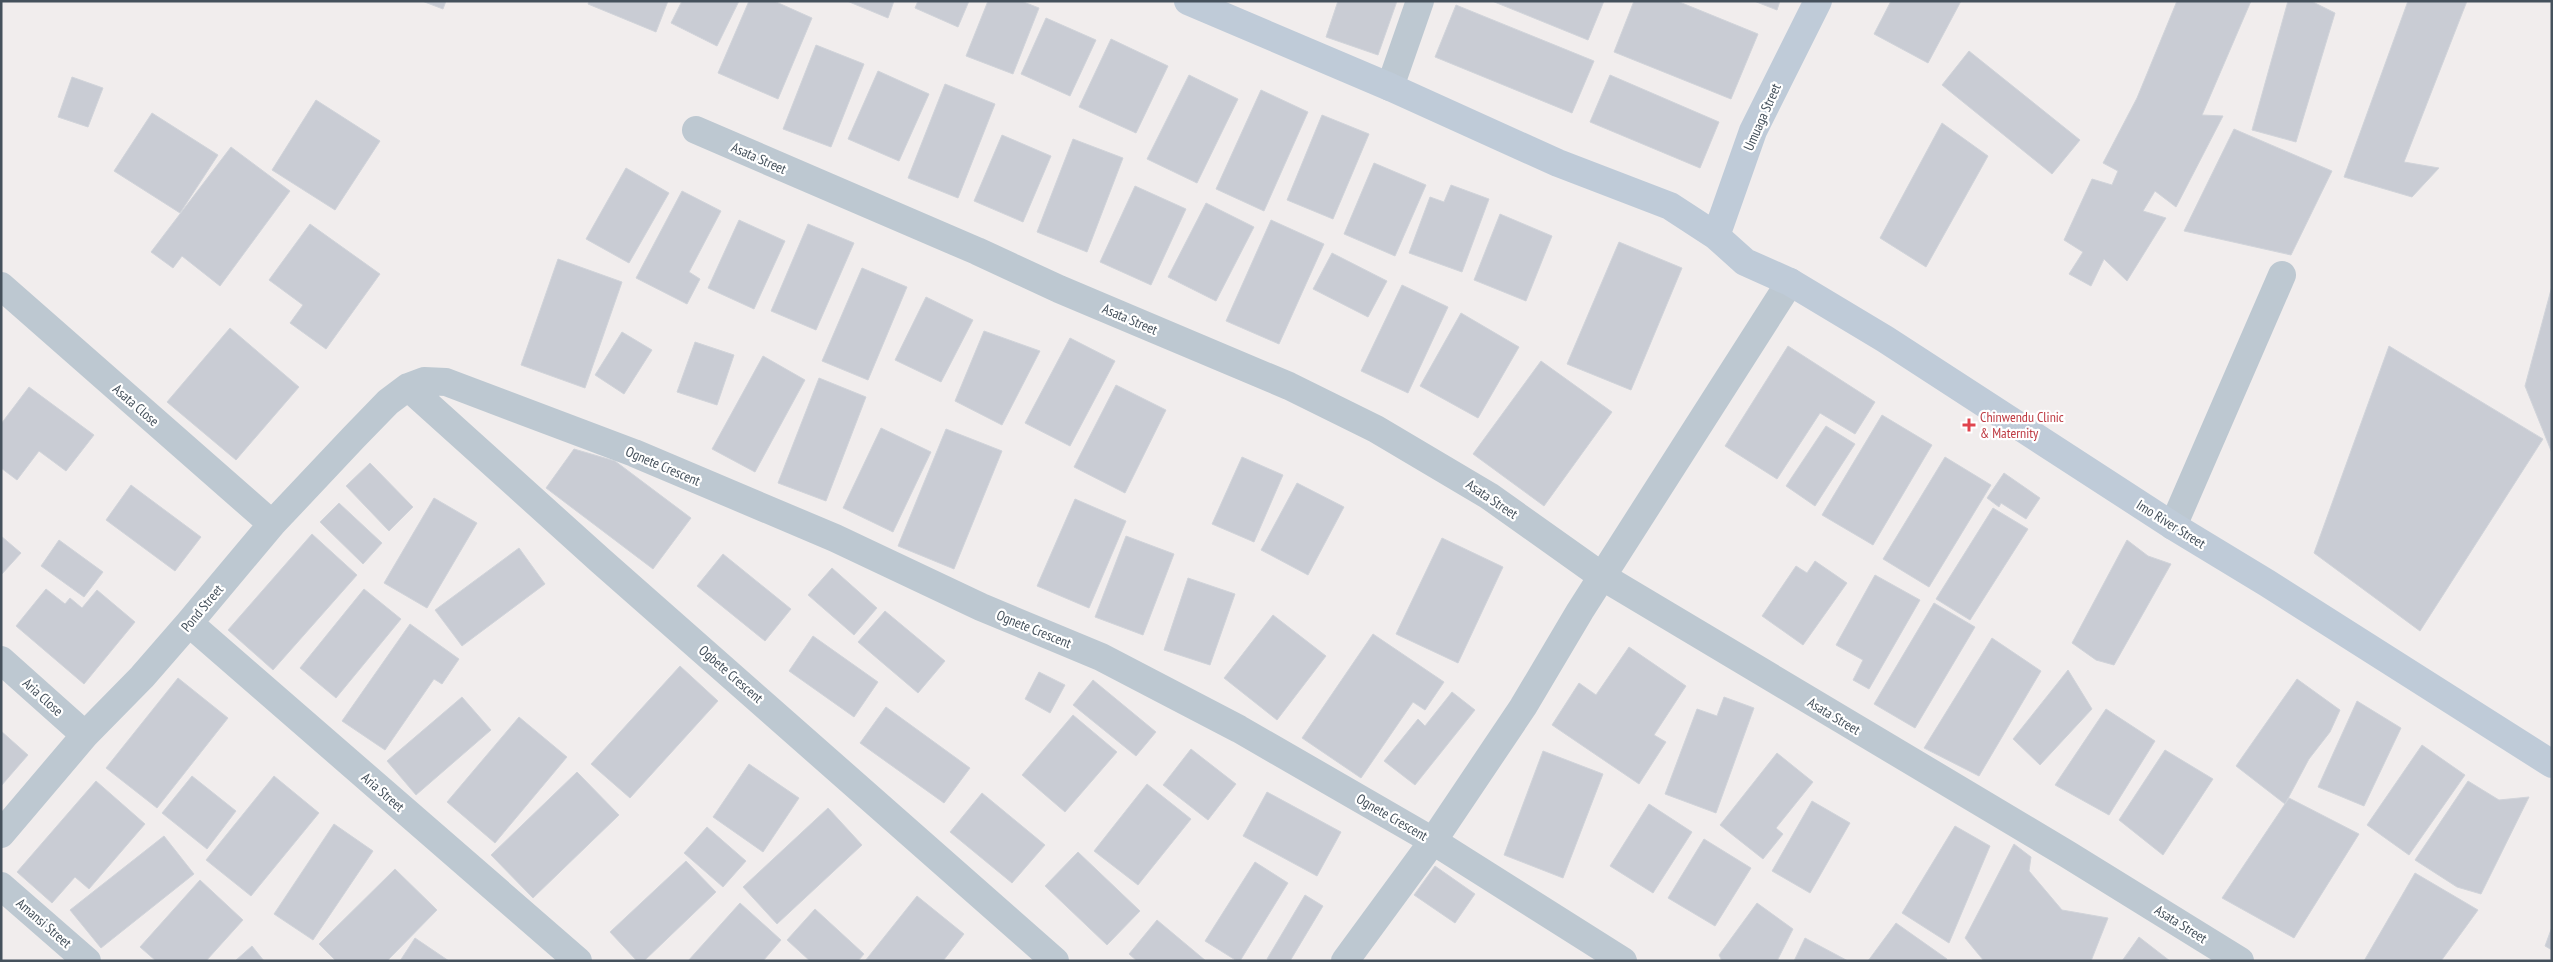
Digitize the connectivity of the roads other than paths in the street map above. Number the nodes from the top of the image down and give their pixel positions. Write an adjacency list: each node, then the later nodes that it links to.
1 (1420, 1): 4 (street)
2 (1818, 1): 6 (street, Umuaga Street)
3 (1193, 2): 4 (street, Imo River Street)
4 (1390, 88): 6 (street, Imo River Street)
5 (696, 130): 13 (street, Asata Street)
6 (1716, 236): 8 (street, Imo River Street)
7 (2282, 275): 12 (street)
8 (1790, 282): 12 (street, Imo River Street); 13 (street)
9 (1, 286): 11 (street, Asata Close)
10 (408, 387): 11 (street, Pond Street); 19 (street, Ognete Crescent); 23 (street, Ogbete Crescent)
11 (272, 524): 14 (street, Pond Street)
12 (2173, 526): 17 (street, Imo River Street)
13 (1603, 576): 19 (street); 26 (street, Asata Street)
14 (189, 623): 16 (street, Pond Street); 22 (street, Aria Street)
15 (1, 660): 16 (street, Aria Close)
16 (85, 735): 18 (street, Pond Street)
17 (2552, 764)
18 (1, 834)
19 (1433, 841): 24 (street); 25 (street, Ognete Crescent)
20 (1, 886): 21 (street, Amansi Street)
21 (87, 961)
22 (578, 961)
23 (1055, 961)
24 (1345, 961)
25 (1623, 961)
26 (2240, 961)

